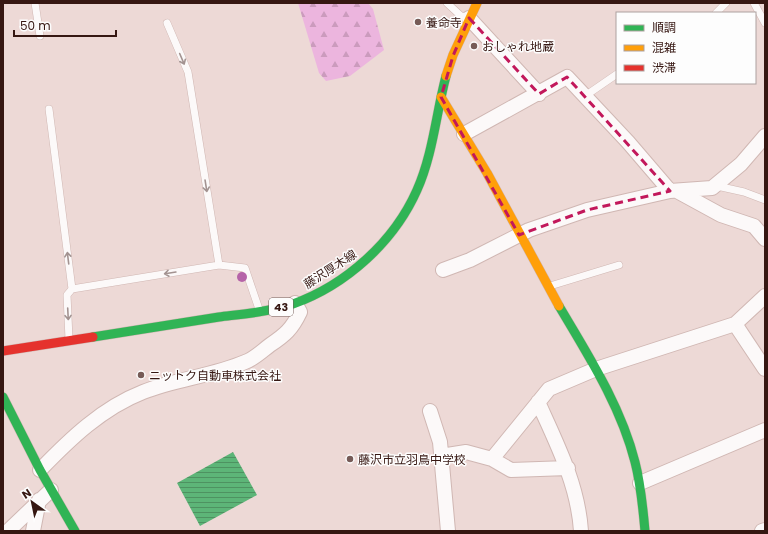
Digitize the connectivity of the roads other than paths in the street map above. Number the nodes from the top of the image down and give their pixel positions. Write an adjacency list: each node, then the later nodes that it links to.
1 (36, 3): 10 (lane)
2 (447, 3): 7 (lane)
3 (477, 3): 7 (main road, 藤沢厚木線 / 43)
4 (726, 3): 6 (lane)
5 (754, 3): 9 (lane)
6 (717, 12)
7 (469, 18): 12 (street); 14 (main road, 藤沢厚木線 / 43)
8 (167, 23): 24 (lane, one-way to 24)
9 (765, 23)
10 (40, 36)
11 (616, 75): 13 (lane)
12 (539, 94): 13 (street); 16 (street)
13 (585, 96): 19 (street)
14 (441, 97): 16 (main road); 29 (main road, 藤沢厚木線 / 43)
15 (49, 109): 27 (lane, one-way to 15)
16 (464, 134): 21 (main road)
17 (765, 136): 18 (street)
18 (717, 186): 19 (street); 20 (lane)
19 (673, 191): 21 (street); 22 (street)
20 (765, 200)
21 (519, 235): 25 (street); 26 (main road)
22 (765, 239)
23 (619, 265): 26 (lane)
24 (219, 266): 27 (lane, one-way to 27); 30 (lane)
25 (443, 270)
26 (548, 287): 35 (main road)
27 (72, 289): 32 (lane, one-way to 32)
28 (765, 296): 31 (street)
29 (295, 303): 30 (main road, 藤沢厚木線 / 43); 43 (street)
30 (260, 311): 32 (main road, 藤沢厚木線 / 43)
31 (735, 324): 34 (street); 35 (street)
32 (70, 342): 33 (main road, 藤沢厚木線 / 43)
33 (3, 351)
34 (763, 363)
35 (596, 369): 37 (street); 44 (main road)
36 (3, 397): 43 (main road)
37 (538, 402): 41 (street); 42 (street)
38 (430, 411): 40 (street)
39 (765, 430): 44 (street)
40 (441, 456): 41 (street); 51 (street)
41 (492, 459): 42 (street)
42 (568, 468): 52 (street)
43 (40, 470): 45 (main road)
44 (640, 483): 53 (main road)
45 (50, 490): 46 (street); 50 (main road)
46 (39, 500): 47 (street); 49 (street)
47 (8, 527)
48 (765, 530): 54 (street)
49 (33, 531)
50 (75, 531)
51 (448, 531)
52 (581, 531)
53 (645, 531)
54 (762, 531)

